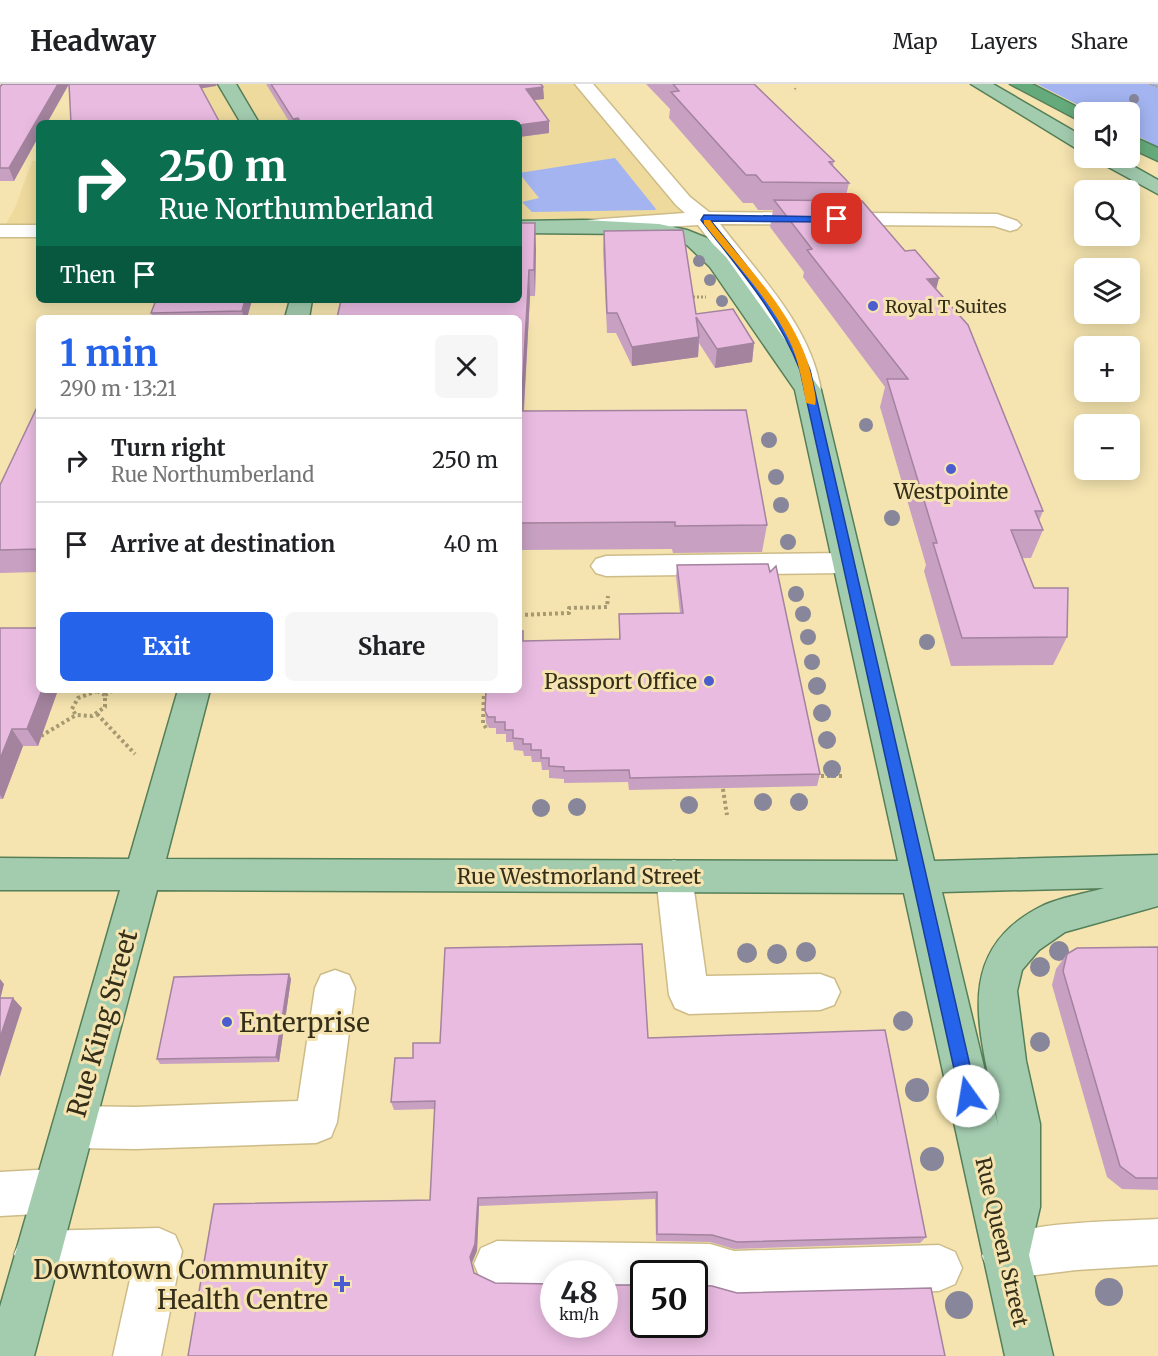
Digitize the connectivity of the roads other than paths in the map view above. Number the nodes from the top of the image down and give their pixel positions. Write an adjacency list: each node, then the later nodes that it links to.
1 (226, 84): 7 (main road)
2 (584, 84): 15 (street, Rue Queen Street)
3 (980, 84): 8 (main road)
4 (1018, 84): 5 (highway); 6 (main road)
5 (1074, 113)
6 (1074, 117)
7 (248, 120)
8 (1074, 139)
9 (1140, 146): 11 (highway)
10 (1140, 154): 12 (main road)
11 (1158, 155)
12 (1158, 165)
13 (1123, 168): 14 (main road)
14 (1158, 188)
15 (704, 218): 16 (street); 18 (street); 21 (street, Rue Queen Street)
16 (1010, 225)
17 (522, 227): 18 (main road)
18 (568, 227): 21 (main road, Rue Queen Street)
19 (0, 231): 20 (street)
20 (36, 231)
21 (808, 390): 22 (main road, Rue Queen Street)
22 (847, 563): 23 (street); 29 (main road, Rue Queen Street)
23 (606, 566)
24 (193, 693): 27 (main road, Rue King Street)
25 (1158, 871): 29 (main road, Rue Westmorland Street)
26 (0, 874): 27 (main road, Rue Westmorland Street)
27 (144, 875): 28 (main road, Rue Westmorland Street); 33 (main road, Rue King Street)
28 (674, 876): 29 (main road, Rue Westmorland Street); 32 (street)
29 (917, 877): 38 (main road, Rue Queen Street)
30 (1158, 890): 38 (main road)
31 (335, 988): 33 (street)
32 (820, 992)
33 (73, 1127): 34 (main road, Rue King Street)
34 (55, 1191): 35 (street); 37 (main road, Rue King Street)
35 (0, 1194)
36 (1158, 1242): 38 (street)
37 (37, 1254): 41 (main road, Rue King Street); 42 (street)
38 (1005, 1256): 43 (main road, Rue Queen Street)
39 (497, 1264): 40 (street)
40 (939, 1268)
41 (10, 1356)
42 (137, 1356)
43 (1029, 1356)

